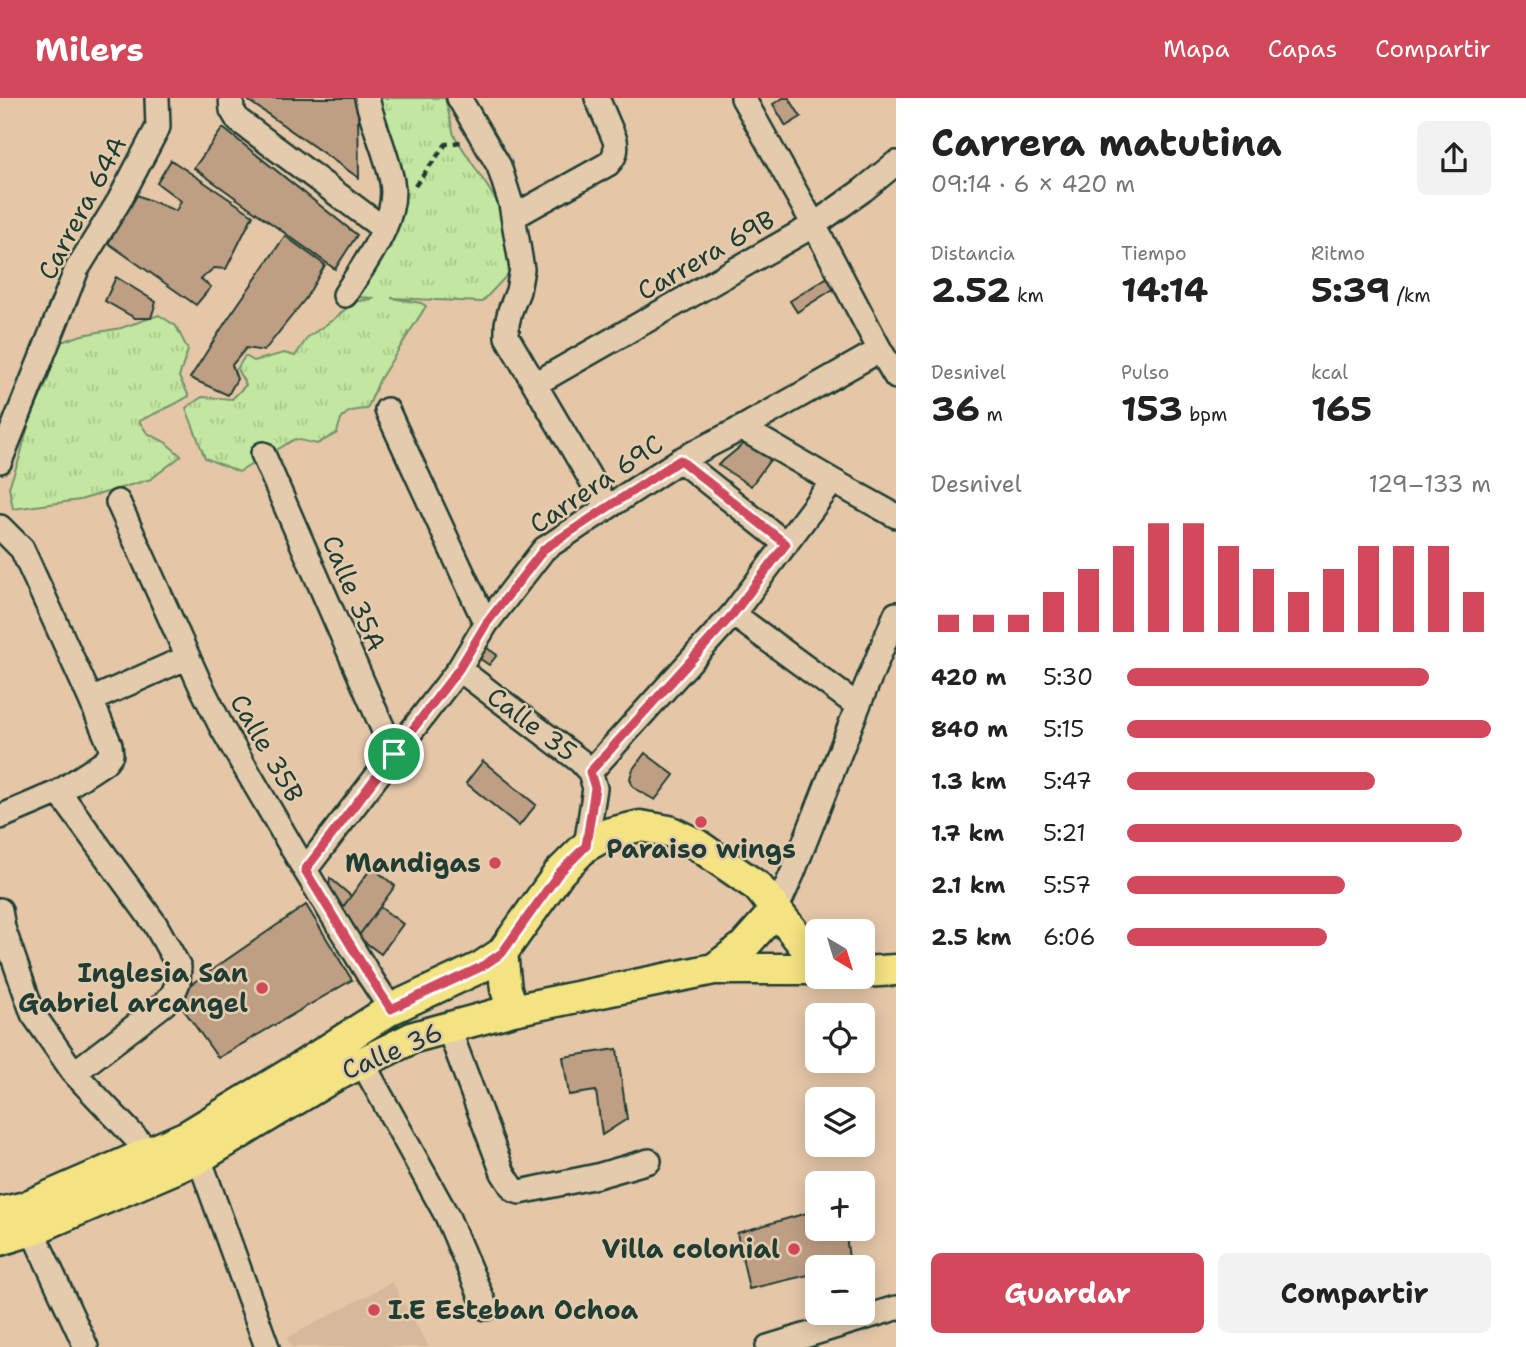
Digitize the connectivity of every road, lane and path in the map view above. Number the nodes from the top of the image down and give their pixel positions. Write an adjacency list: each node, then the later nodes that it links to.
1 (157, 98): 21 (street, Carrera 64A)
2 (231, 98): 12 (street)
3 (367, 98): 9 (street)
4 (459, 98): 7 (street)
5 (597, 98): 10 (street)
6 (743, 98): 11 (street)
7 (484, 141): 9 (path); 10 (street)
8 (896, 163): 11 (street, Carrera 69B)
9 (392, 199): 12 (street)
10 (513, 217): 16 (street)
11 (814, 225): 14 (street); 16 (street, Carrera 69B)
12 (384, 229): 13 (street)
13 (345, 295)
14 (880, 350): 15 (street); 18 (street, Carrera 69C)
15 (896, 376)
16 (535, 384): 24 (street)
17 (387, 411): 30 (street)
18 (742, 428): 20 (street, Carrera 69C); 22 (street)
19 (263, 454): 35 (street, Calle 35A)
20 (680, 460): 24 (street, Carrera 69C); 27 (street)
21 (0, 461)
22 (832, 481): 25 (street); 27 (street)
23 (118, 502): 31 (street, Calle 35B)
24 (607, 507): 30 (street, Carrera 69C)
25 (896, 516)
26 (0, 527): 33 (street)
27 (786, 544): 28 (street)
28 (733, 614): 34 (street); 36 (street)
29 (896, 614): 34 (street)
30 (486, 624): 32 (street, Carrera 69C)
31 (188, 657): 33 (street); 40 (street, Calle 35B)
32 (459, 669): 35 (street, Carrera 69C); 36 (street, Calle 35)
33 (91, 700): 37 (street)
34 (858, 706): 41 (street)
35 (394, 754): 40 (street, Carrera 69C)
36 (590, 772): 39 (street, Calle 35)
37 (59, 792): 38 (street); 55 (street)
38 (0, 817)
39 (586, 846): 42 (main road); 46 (main road)
40 (305, 870): 51 (street, Calle 35B)
41 (793, 872): 42 (street); 44 (street)
42 (758, 887): 44 (main road)
43 (0, 910): 55 (street)
44 (776, 910): 45 (main road); 47 (main road)
45 (805, 948)
46 (502, 953): 51 (main road, Calle 36); 52 (main road)
47 (714, 969): 48 (main road, Calle 36); 52 (main road, Calle 36)
48 (805, 969)
49 (896, 970): 50 (main road)
50 (875, 971)
51 (391, 1009): 56 (main road, Calle 36)
52 (513, 1010): 53 (main road, Calle 36)
53 (448, 1027): 54 (main road, Calle 36); 58 (street)
54 (362, 1062): 57 (main road, Calle 36); 62 (street)
55 (74, 1073): 56 (street)
56 (149, 1152): 59 (main road, Calle 36)
57 (199, 1158): 60 (main road, Calle 36); 65 (street)
58 (649, 1161)
59 (0, 1213)
60 (32, 1230): 61 (main road, Calle 36); 64 (street)
61 (0, 1240)
62 (486, 1308)
63 (896, 1308): 66 (street)
64 (86, 1347)
65 (267, 1347)
66 (768, 1347)

